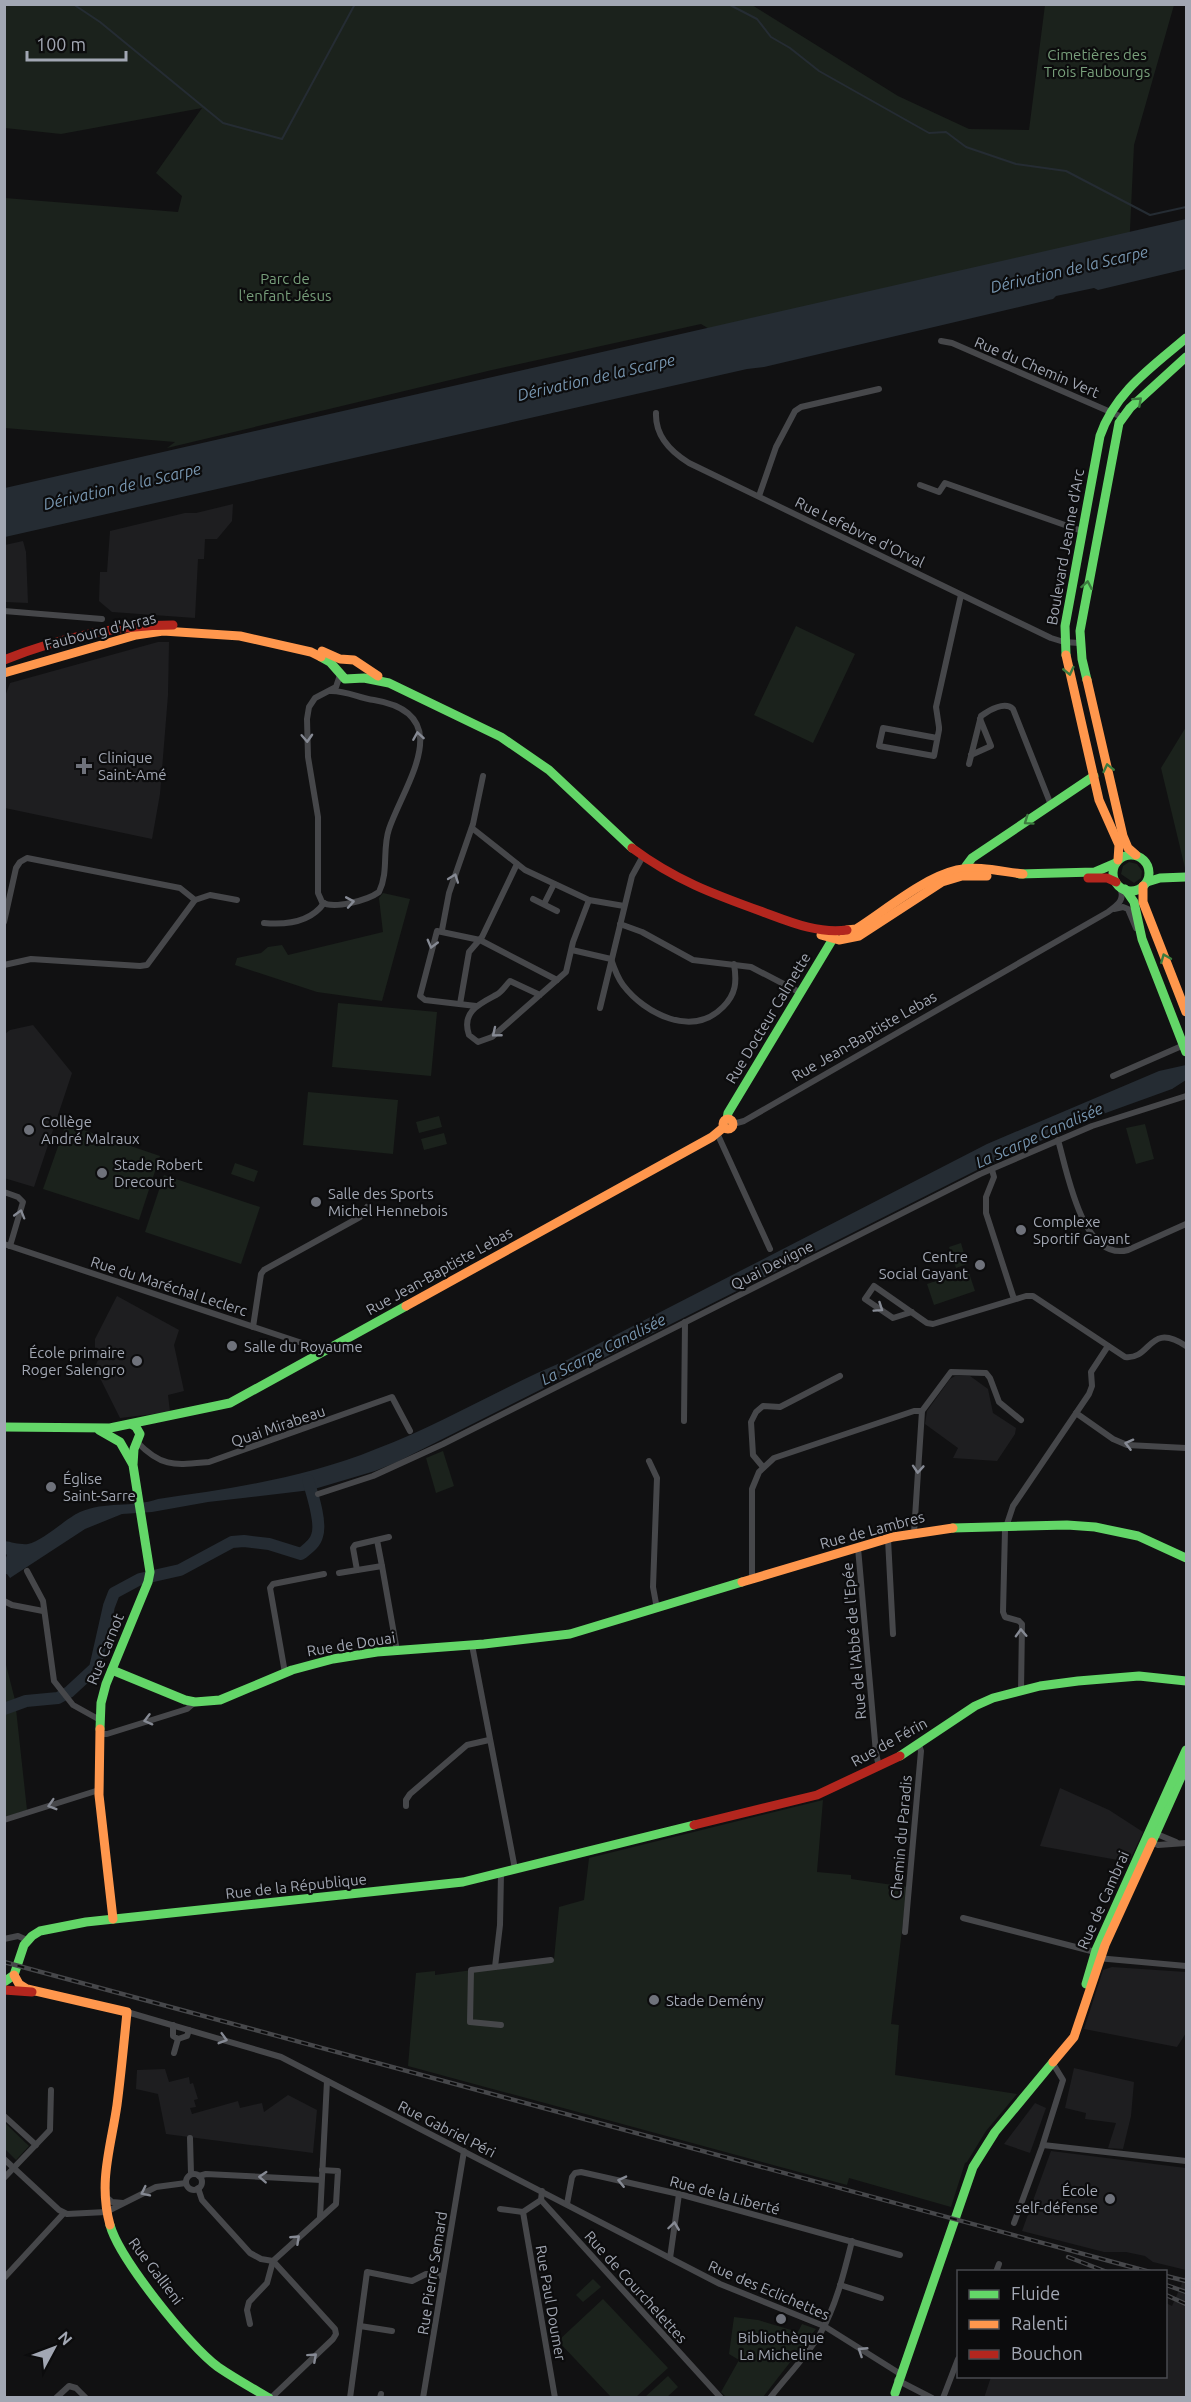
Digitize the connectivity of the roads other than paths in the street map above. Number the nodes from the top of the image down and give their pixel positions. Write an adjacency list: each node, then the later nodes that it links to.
1 (1186, 338): 5 (main road, Boulevard Jeanne d'Arc)
2 (941, 340): 5 (street, Rue du Chemin Vert)
3 (1186, 357): 7 (main road, Boulevard Jeanne d'Arc, one-way to 3)
4 (879, 389): 9 (street)
5 (1110, 411): 7 (street, Rue du Chemin Vert); 10 (main road, Boulevard Jeanne d'Arc)
6 (656, 413): 9 (street, Rue Lefebvre d'Orval)
7 (1122, 417): 15 (main road, Boulevard Jeanne d'Arc, one-way to 7)
8 (920, 485): 10 (street)
9 (759, 496): 11 (street, Rue Lefebvre d'Orval)
10 (1082, 531): 14 (main road, Boulevard Jeanne d'Arc)
11 (961, 595): 14 (street, Rue Lefebvre d'Orval); 26 (street)
12 (4, 611): 13 (street, Faubourg d'Arras)
13 (102, 619)
14 (1064, 642): 15 (street, Rue Lefebvre d'Orval); 30 (main road, Boulevard Jeanne d'Arc, one-way to 30)
15 (1079, 643): 34 (main road, Boulevard Jeanne d'Arc, one-way to 15)
16 (4, 660): 17 (main road, Faubourg d'Arras)
17 (344, 660): 18 (main road); 20 (main road)
18 (359, 664): 21 (main road); 22 (main road)
19 (4, 674): 20 (main road, Faubourg d'Arras)
20 (340, 674): 21 (main road); 23 (street)
21 (355, 679): 22 (main road); 24 (street)
22 (402, 688): 33 (main road)
23 (329, 691): 24 (street); 47 (street, one-way to 47)
24 (357, 695): 47 (street, one-way to 24)
25 (979, 719): 27 (street); 27 (street); 31 (street)
26 (937, 738): 26 (street)
27 (971, 755): 28 (street)
28 (969, 764)
29 (483, 776): 32 (street)
30 (1094, 776): 31 (main road); 35 (main road, Boulevard Jeanne d'Arc)
31 (1051, 805): 37 (main road, one-way to 37)
32 (472, 828): 36 (street); 55 (street, one-way to 32)
33 (643, 856): 49 (street); 56 (main road)
34 (1140, 858): 35 (main road); 39 (main road); 41 (main road)
35 (1117, 862): 38 (main road); 42 (main road)
36 (517, 864): 40 (street); 58 (street)
37 (967, 872): 38 (main road); 56 (main road)
38 (1071, 874): 42 (main road)
39 (1182, 877): 41 (main road)
40 (554, 884): 46 (street); 48 (street)
41 (1145, 884): 42 (main road); 69 (main road, one-way to 41)
42 (1120, 886): 51 (street); 57 (main road)
43 (533, 899): 48 (street)
44 (195, 900): 45 (street); 52 (street); 62 (street)
45 (237, 900)
46 (589, 900): 49 (street); 59 (street)
47 (324, 903): 53 (street)
48 (544, 904): 50 (street)
49 (624, 906): 54 (street)
50 (557, 911)
51 (1108, 912): 57 (street); 73 (street, Rue Jean-Baptiste Lebas)
52 (4, 922)
53 (264, 923)
54 (620, 924): 60 (street); 61 (street)
55 (442, 930): 58 (street); 66 (street, one-way to 66)
56 (833, 935): 64 (main road, Rue Docteur Calmette)
57 (1142, 939): 70 (main road)
58 (480, 940): 63 (street); 66 (street)
59 (572, 950): 60 (street); 63 (street)
60 (611, 959): 61 (street); 68 (street)
61 (734, 964): 64 (street)
62 (4, 965)
63 (557, 980): 65 (street)
64 (801, 993): 73 (main road, Rue Docteur Calmette)
65 (540, 995): 67 (street); 67 (street, one-way to 67)
66 (460, 1004): 67 (street)
67 (476, 1006)
68 (600, 1008)
69 (1186, 1012)
70 (1185, 1049): 71 (street)
71 (1113, 1076)
72 (1186, 1096): 74 (street, Quai Devigne)
73 (725, 1126): 80 (street); 87 (main road, Rue Jean-Baptiste Lebas)
74 (1058, 1140): 75 (street, Quai Devigne); 78 (street)
75 (992, 1170): 81 (street); 83 (street, Quai Devigne)
76 (4, 1192): 79 (street, Rue du Maréchal Leclerc, one-way to 76)
77 (367, 1207): 84 (street)
78 (1186, 1224)
79 (7, 1245): 84 (street, Rue du Maréchal Leclerc)
80 (770, 1249)
81 (1014, 1299): 82 (street); 85 (street)
82 (912, 1312): 82 (street, one-way to 82)
83 (685, 1322): 93 (street); 104 (street, Quai Devigne)
84 (253, 1327): 87 (street, Rue du Maréchal Leclerc)
85 (1108, 1346): 86 (street); 90 (street)
86 (1186, 1346)
87 (320, 1352): 91 (main road, Rue Jean-Baptiste Lebas)
88 (840, 1376): 103 (street)
89 (922, 1411): 92 (street); 103 (street); 106 (street, one-way to 106)
90 (1076, 1413): 100 (street, one-way to 90); 105 (street)
91 (159, 1418): 94 (main road, Rue Jean-Baptiste Lebas); 98 (main road, Rue Jean-Baptiste Lebas)
92 (1021, 1420)
93 (684, 1421)
94 (126, 1425): 96 (main road, Rue Jean-Baptiste Lebas); 98 (main road); 99 (main road)
95 (4, 1427): 96 (main road)
96 (92, 1429): 99 (main road)
97 (410, 1431): 98 (street, Quai Mirabeau)
98 (138, 1440): 99 (main road); 102 (main road, Rue Carnot)
99 (120, 1442): 102 (main road, Rue Carnot)
100 (1186, 1448)
101 (649, 1461): 119 (street)
102 (133, 1465): 125 (main road, Rue Carnot)
103 (763, 1467): 117 (street)
104 (318, 1494)
105 (1006, 1526): 106 (main road, Rue de Lambres); 111 (main road, Rue de Lambres); 128 (street, one-way to 105)
106 (914, 1533): 108 (main road, Rue de Lambres)
107 (389, 1538): 109 (street)
108 (888, 1539): 110 (main road, Rue de Lambres); 122 (street)
109 (377, 1540): 112 (street); 113 (street)
110 (858, 1548): 117 (main road, Rue de Lambres); 136 (street, Rue de l'Abbé de l'Epée)
111 (1186, 1558)
112 (382, 1566): 113 (street); 124 (street)
113 (357, 1570): 115 (street)
114 (27, 1571): 120 (street)
115 (339, 1574)
116 (324, 1575): 126 (street)
117 (752, 1580): 119 (main road, Rue de Lambres)
118 (4, 1602): 120 (street)
119 (657, 1609): 121 (main road, Rue de Lambres)
120 (43, 1611): 130 (street)
121 (570, 1634): 123 (main road, Rue de Douai)
122 (893, 1634)
123 (472, 1645): 124 (main road, Rue de Douai); 132 (street)
124 (397, 1651): 126 (main road, Rue de Douai)
125 (112, 1670): 129 (main road, Rue de Douai); 130 (main road, Rue Carnot)
126 (285, 1673): 129 (main road, Rue de Douai)
127 (1186, 1681): 128 (main road, Rue de Férin)
128 (1021, 1691): 133 (main road, Rue de Férin)
129 (195, 1702): 131 (street, one-way to 131)
130 (100, 1720): 131 (main road, Rue Carnot)
131 (99, 1734): 137 (main road, Rue Carnot)
132 (489, 1740): 138 (street); 143 (street)
133 (919, 1745): 136 (main road, Rue de Férin); 147 (street, Chemin du Paradis)
134 (1186, 1750): 140 (main road, Rue de Cambrai)
135 (1186, 1766): 140 (main road, Rue de Cambrai)
136 (879, 1767): 142 (main road, Rue de Férin)
137 (99, 1790): 139 (street, one-way to 139); 146 (main road, Rue Carnot)
138 (406, 1806)
139 (4, 1820)
140 (1151, 1837): 141 (street); 141 (street); 150 (main road, Rue de Cambrai)
141 (1183, 1843)
142 (604, 1847): 143 (main road, Rue de la République)
143 (515, 1869): 144 (main road, Rue de la République)
144 (501, 1873): 146 (main road, Rue de la République); 153 (street)
145 (963, 1918): 150 (street)
146 (113, 1919): 149 (main road, Rue de la République)
147 (905, 1932)
148 (4, 1939): 149 (street)
149 (27, 1940): 154 (main road)
150 (1097, 1955): 152 (street); 164 (main road, Rue de Cambrai)
151 (551, 1960): 153 (street)
152 (1186, 1966)
153 (495, 1967): 160 (street)
154 (15, 1975): 155 (main road); 157 (main road)
155 (4, 1982)
156 (4, 1990): 157 (main road)
157 (38, 1991): 158 (main road)
158 (127, 2012): 159 (street, Rue Gabriel Péri); 184 (main road, Rue Gallieni)
159 (173, 2025): 161 (street, Rue Gabriel Péri); 162 (street)
160 (501, 2025)
161 (189, 2030): 162 (street); 165 (street, Rue Gabriel Péri, one-way to 165)
162 (178, 2039): 163 (street)
163 (174, 2053)
164 (1050, 2065): 170 (street); 210 (main road, Rue de Cambrai)
165 (327, 2081): 171 (street, Rue Gabriel Péri); 175 (street)
166 (51, 2090): 169 (street)
167 (4, 2116): 169 (street)
168 (190, 2138): 176 (street)
169 (36, 2145): 174 (street)
170 (1043, 2145): 173 (street); 193 (street)
171 (464, 2151): 182 (street, Rue Gabriel Péri); 201 (street, Rue Pierre Semard)
172 (4, 2158): 174 (street)
173 (1186, 2161)
174 (14, 2168): 178 (street); 191 (street)
175 (322, 2170): 179 (street); 192 (street)
176 (191, 2174): 177 (street); 180 (street)
177 (199, 2176): 179 (street, one-way to 177); 181 (street)
178 (4, 2178)
179 (321, 2180): 192 (street)
180 (186, 2183): 181 (street); 186 (street, one-way to 186)
181 (198, 2188): 197 (street)
182 (542, 2191): 185 (street); 187 (street, Rue Gabriel Péri)
183 (679, 2194): 187 (street, Rue de la Liberté, one-way to 187); 194 (street, Rue de la Liberté); 196 (street, one-way to 183)
184 (104, 2195): 186 (street); 189 (main road, Rue Gallieni)
185 (541, 2200): 190 (street); 218 (street, Rue de Courchelettes)
186 (124, 2203): 189 (street)
187 (567, 2204): 196 (street, Rue Gabriel Péri)
188 (500, 2209): 190 (street)
189 (106, 2212): 191 (street); 214 (main road, Rue Gallieni)
190 (523, 2212): 217 (street, Rue Paul Doumer)
191 (64, 2213): 202 (street)
192 (320, 2217): 197 (street, one-way to 192)
193 (1014, 2223)
194 (852, 2241): 195 (street, Rue de la Liberté); 203 (street)
195 (900, 2255)
196 (670, 2258): 199 (street, Rue Gabriel Péri)
197 (273, 2260): 205 (street); 214 (street, one-way to 197)
198 (999, 2264): 200 (street)
199 (687, 2267): 207 (street, Rue des Eclichettes)
200 (996, 2270)
201 (443, 2276): 206 (street); 216 (street, Rue Pierre Semard)
202 (4, 2278)
203 (840, 2285): 204 (street); 207 (street)
204 (881, 2298)
205 (250, 2324)
206 (360, 2326): 208 (street); 215 (street)
207 (824, 2326): 210 (street, Rue des Eclichettes, one-way to 207); 219 (street)
208 (392, 2331)
209 (957, 2362): 221 (street)
210 (899, 2377): 211 (main road, Rue de Cambrai); 220 (street, Rue des Eclichettes)
211 (895, 2395)
212 (56, 2397): 213 (street)
213 (86, 2397)
214 (270, 2397)
215 (350, 2397)
216 (423, 2397)
217 (555, 2397)
218 (721, 2397)
219 (770, 2397)
220 (932, 2397)
221 (943, 2397)

